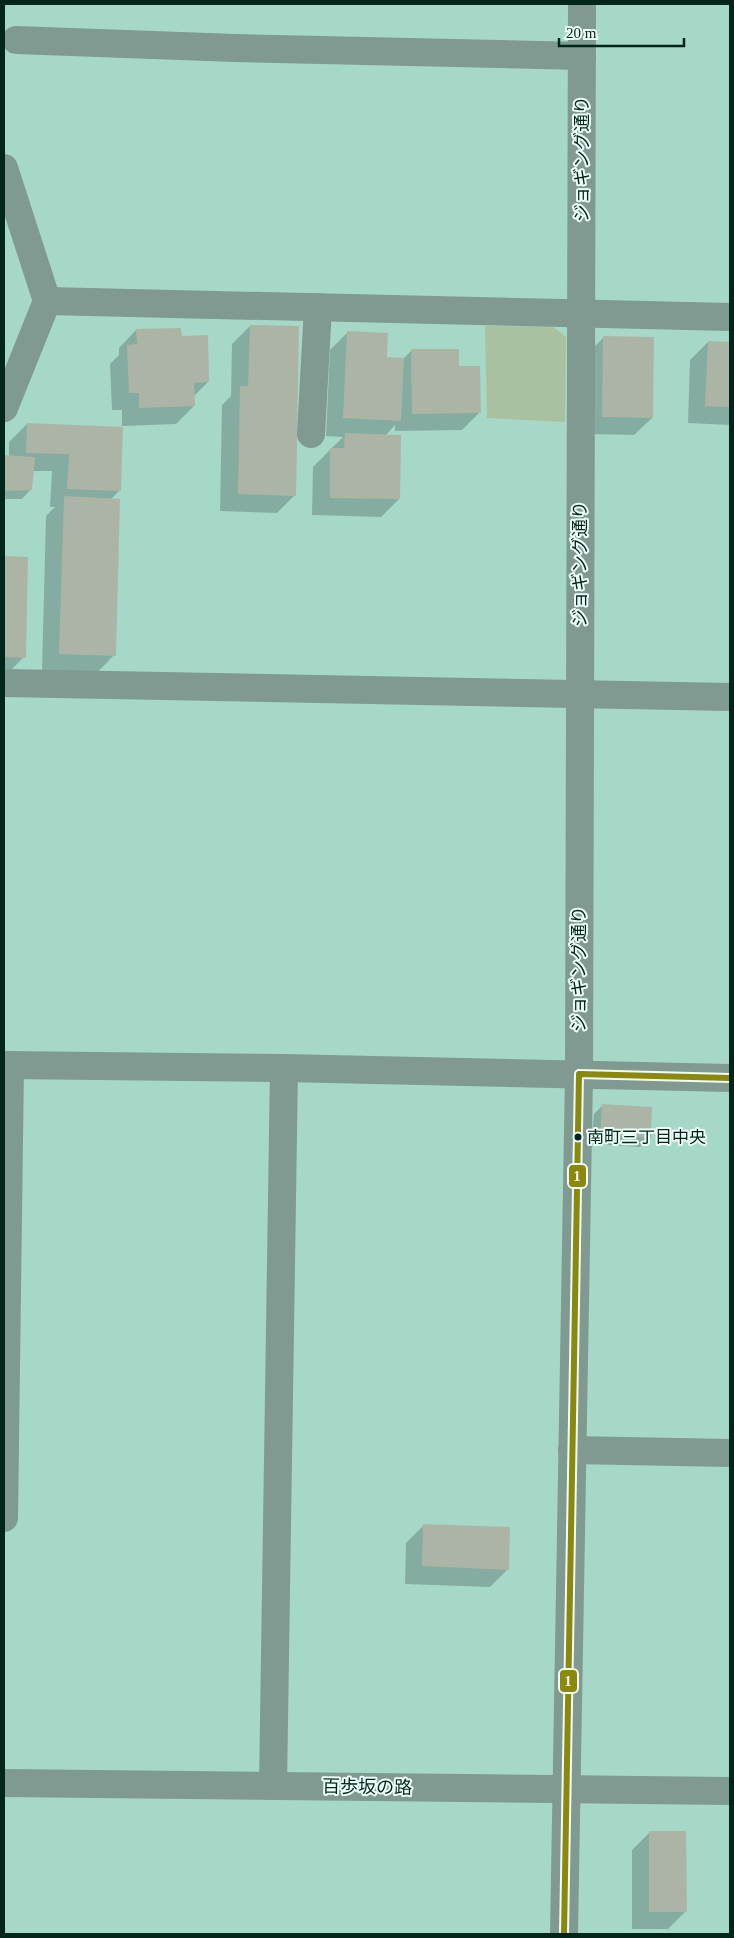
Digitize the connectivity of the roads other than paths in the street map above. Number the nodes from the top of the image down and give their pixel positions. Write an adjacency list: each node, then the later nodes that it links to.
1 (582, 4): 3 (street, ジョギング通り)
2 (16, 40): 3 (street)
3 (582, 56): 7 (street, ジョギング通り)
4 (4, 168): 5 (street)
5 (46, 301): 6 (street); 9 (street)
6 (318, 307): 7 (street); 10 (street)
7 (581, 312): 8 (street); 12 (street, ジョギング通り)
8 (730, 317)
9 (4, 408)
10 (312, 434)
11 (4, 682): 12 (street)
12 (580, 694): 13 (street); 16 (street, ジョギング通り)
13 (730, 697)
14 (7, 1065): 15 (street); 20 (street)
15 (284, 1068): 16 (street); 22 (street)
16 (579, 1074): 17 (street); 18 (street, ジョギング通り)
17 (730, 1078)
18 (572, 1450): 19 (street); 23 (street, ジョギング通り)
19 (730, 1453)
20 (4, 1518)
21 (4, 1783): 22 (street, 百歩坂の路)
22 (273, 1786): 23 (street, 百歩坂の路)
23 (567, 1789): 24 (street, 百歩坂の路); 25 (street, ジョギング通り)
24 (730, 1791)
25 (564, 1934)

